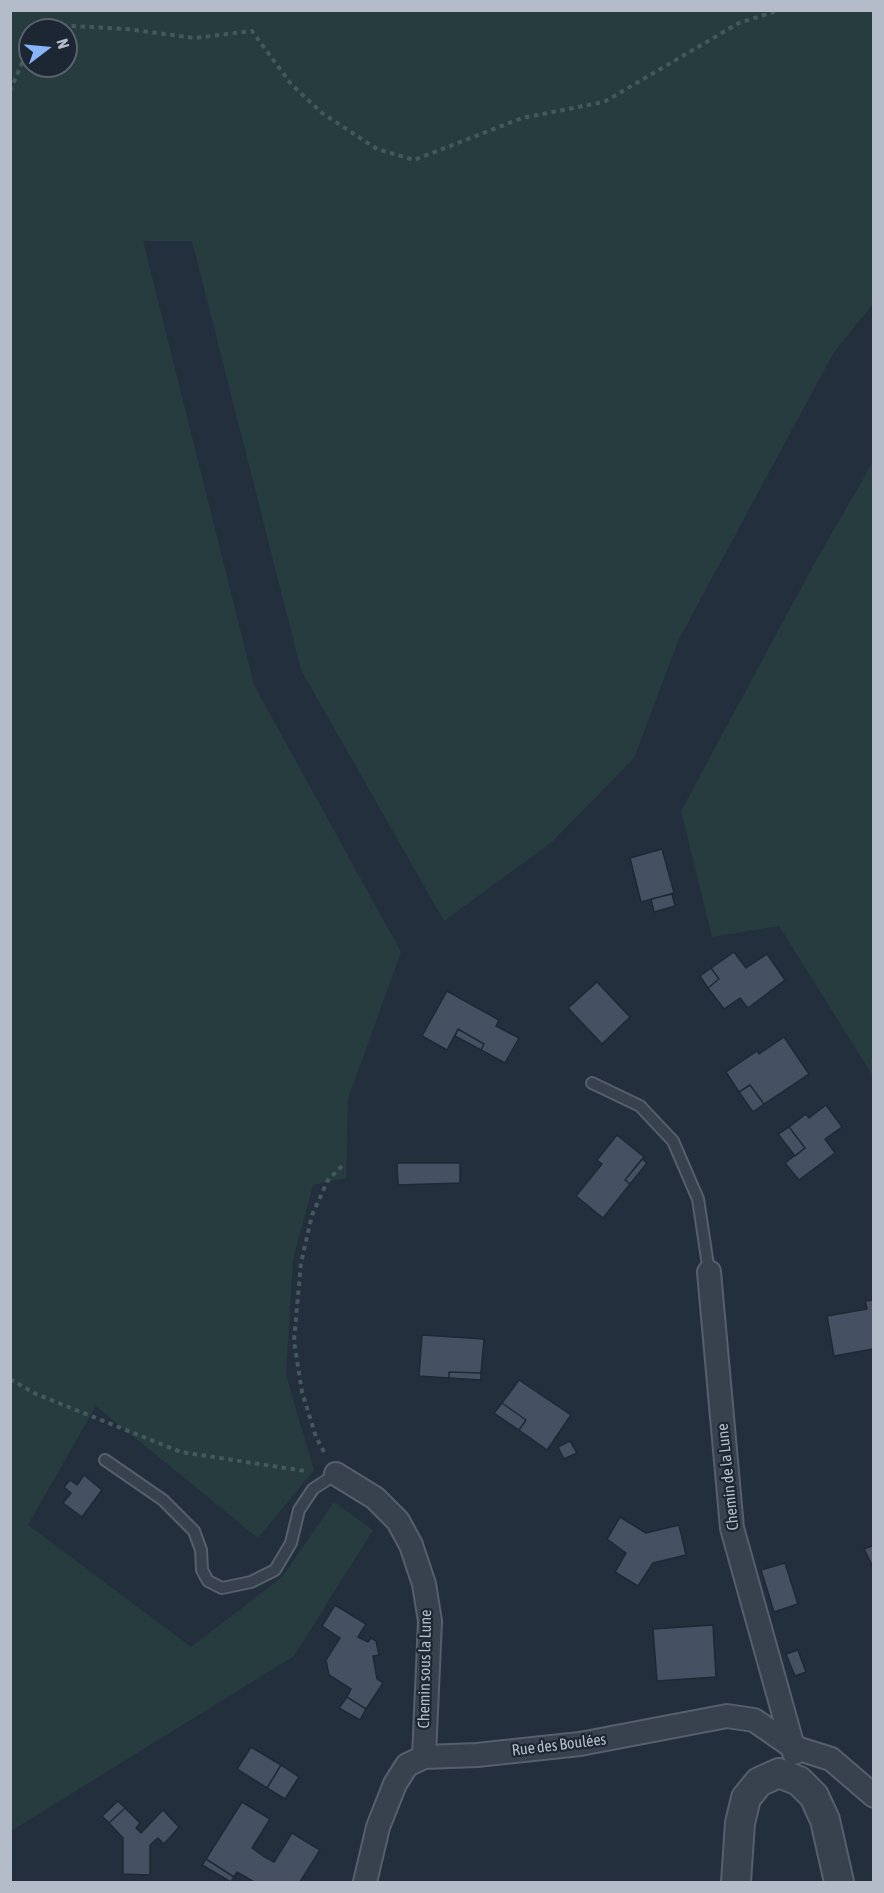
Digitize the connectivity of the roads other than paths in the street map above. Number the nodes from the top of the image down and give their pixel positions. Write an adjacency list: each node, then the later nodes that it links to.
1 (592, 1083): 2 (lane)
2 (709, 1272): 5 (street, Chemin de la Lune)
3 (105, 1460): 4 (lane)
4 (336, 1474): 6 (street, Chemin sous la Lune)
5 (793, 1747): 6 (street, Rue des Boulées); 7 (street); 8 (street, Rue des Boulées)
6 (424, 1757): 9 (street)
7 (799, 1781): 10 (street); 11 (street)
8 (873, 1796)
9 (365, 1882)
10 (736, 1882)
11 (839, 1882)

